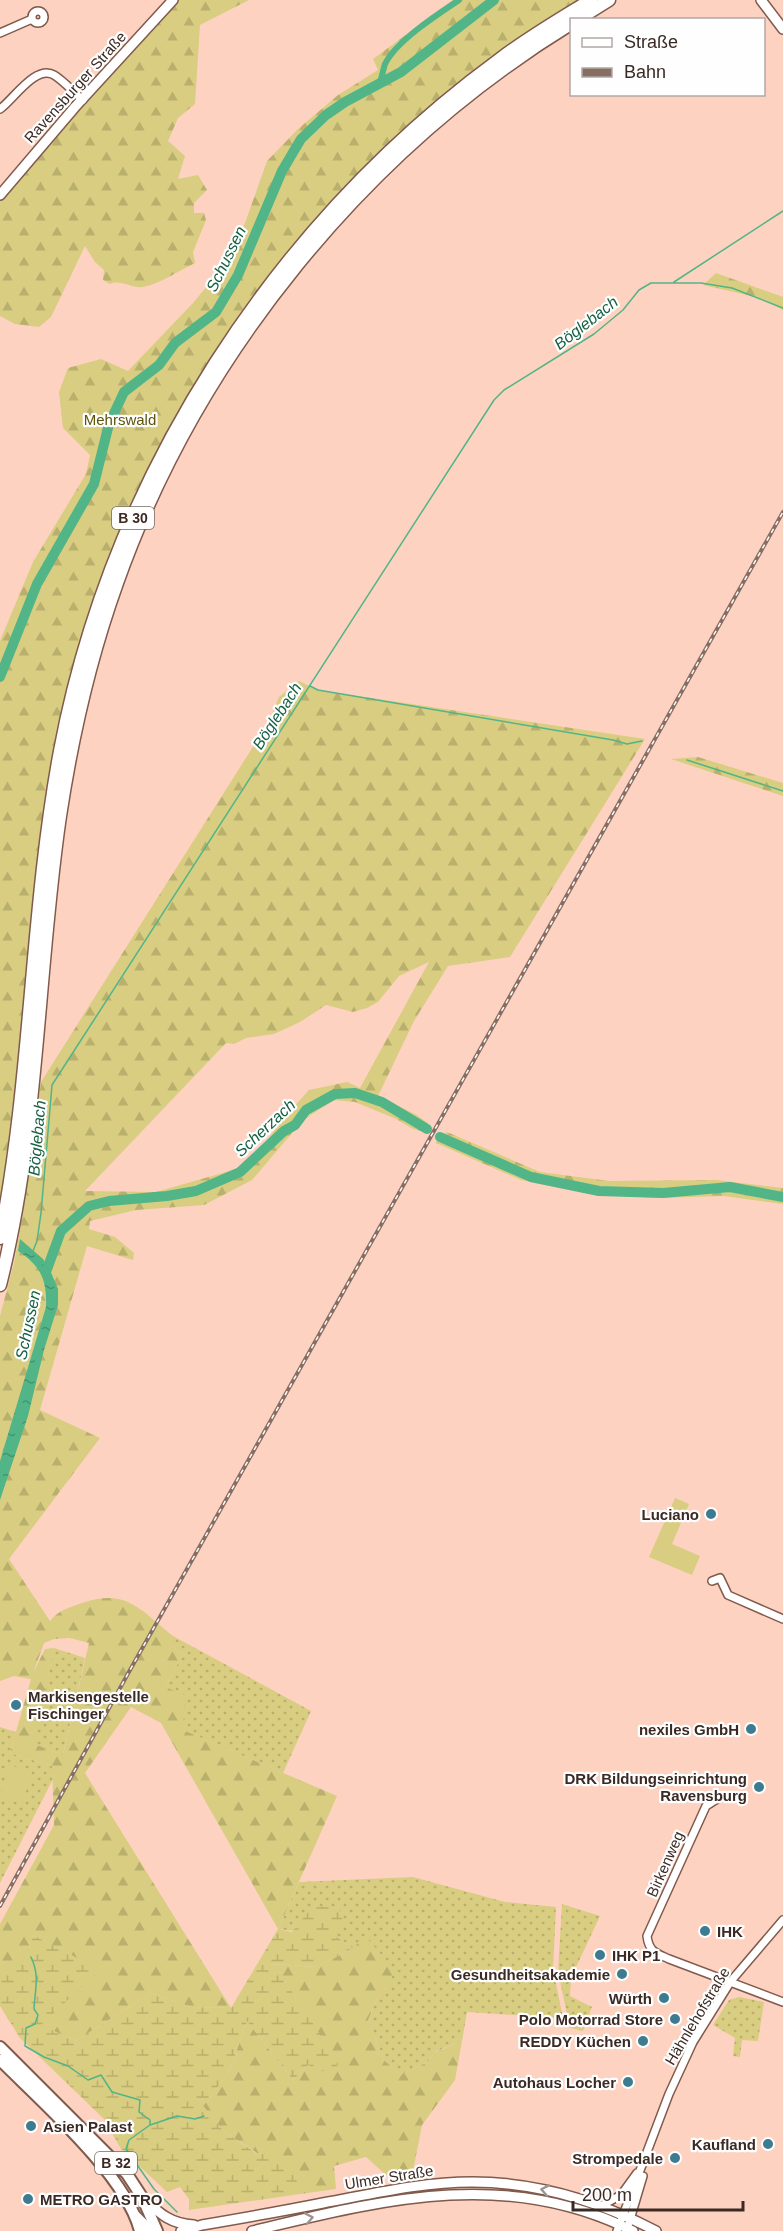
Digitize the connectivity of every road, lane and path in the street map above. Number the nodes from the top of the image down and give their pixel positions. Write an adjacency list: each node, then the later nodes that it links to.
1 (174, 0): 10 (main road, Ravensburger Straße)
2 (591, 0): 13 (highway, B 30)
3 (609, 0): 5 (highway)
4 (760, 0): 8 (main road)
5 (580, 18)
6 (32, 19): 9 (street)
7 (570, 24): 13 (highway, B 30)
8 (783, 29)
9 (0, 33)
10 (83, 99): 11 (street); 12 (main road, Ravensburger Straße)
11 (0, 109)
12 (0, 195)
13 (11, 1208): 14 (highway, B 30); 15 (highway, B 30)
14 (0, 1239)
15 (0, 1285)
16 (712, 1581): 17 (street)
17 (783, 1620)
18 (717, 1798): 20 (street, Birkenweg)
19 (783, 1920): 20 (street, Hähnlehofstraße)
20 (731, 1981): 21 (street); 24 (street, Hähnlehofstraße)
21 (783, 2002)
22 (0, 2048): 26 (main road, B 32)
23 (0, 2060): 28 (main road, B 32)
24 (653, 2137): 25 (street, Ulmer Straße)
25 (644, 2163): 27 (street, Ulmer Straße); 29 (street, Ulmer Straße)
26 (142, 2197): 30 (main road); 34 (main road, B 32)
27 (601, 2206): 29 (main road, Ulmer Straße); 30 (main road, Ulmer Straße, one-way to 30)
28 (136, 2216): 32 (main road, B 32); 33 (main road)
29 (627, 2216): 31 (street, Ulmer Straße); 37 (main road, Ulmer Straße)
30 (202, 2225): 35 (main road, Ulmer Straße)
31 (625, 2229): 36 (main road, Ulmer Straße, one-way to 31)
32 (140, 2231)
33 (151, 2231)
34 (157, 2231)
35 (181, 2231)
36 (252, 2231)
37 (656, 2231)

